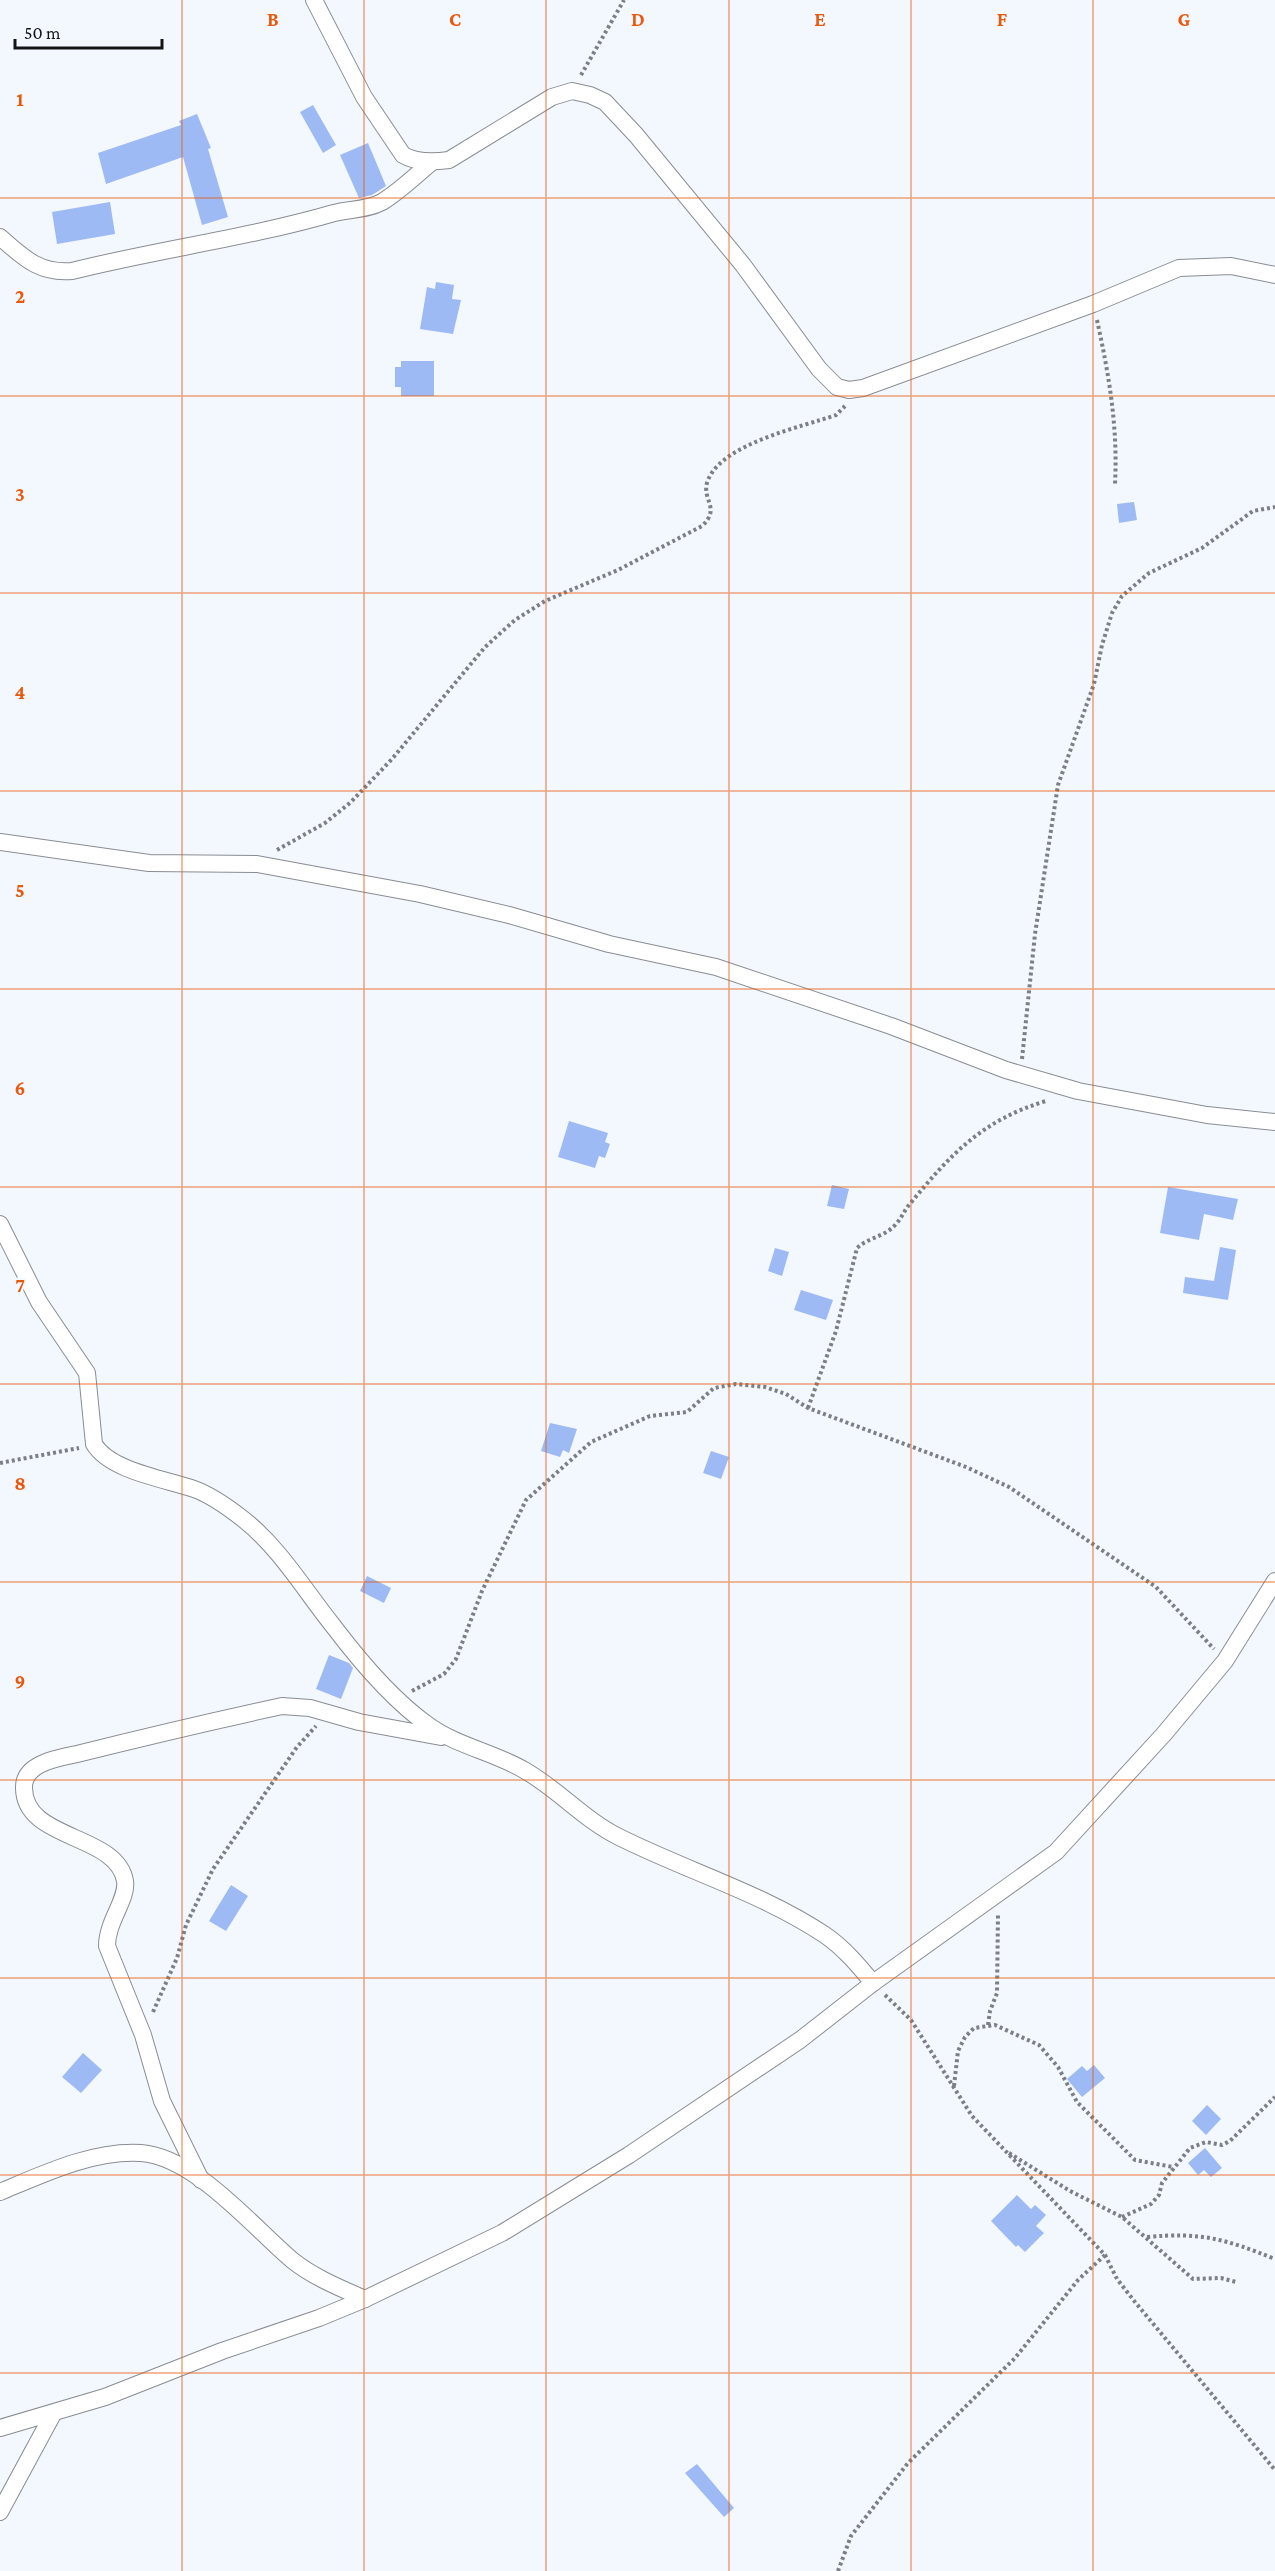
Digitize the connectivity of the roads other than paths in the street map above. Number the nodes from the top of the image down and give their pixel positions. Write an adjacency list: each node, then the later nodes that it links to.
1 (314, 0): 2 (street)
2 (432, 162): 3 (street); 4 (street)
3 (0, 237)
4 (1275, 275)
5 (0, 842): 6 (street)
6 (1275, 1122)
7 (0, 1224): 9 (street)
8 (1275, 1581): 10 (street)
9 (448, 1738): 10 (street); 11 (street)
10 (873, 1983): 13 (street)
11 (201, 2180): 12 (street); 13 (street)
12 (0, 2192)
13 (365, 2299): 14 (street)
14 (53, 2414): 15 (street); 16 (street)
15 (0, 2428)
16 (0, 2512)

